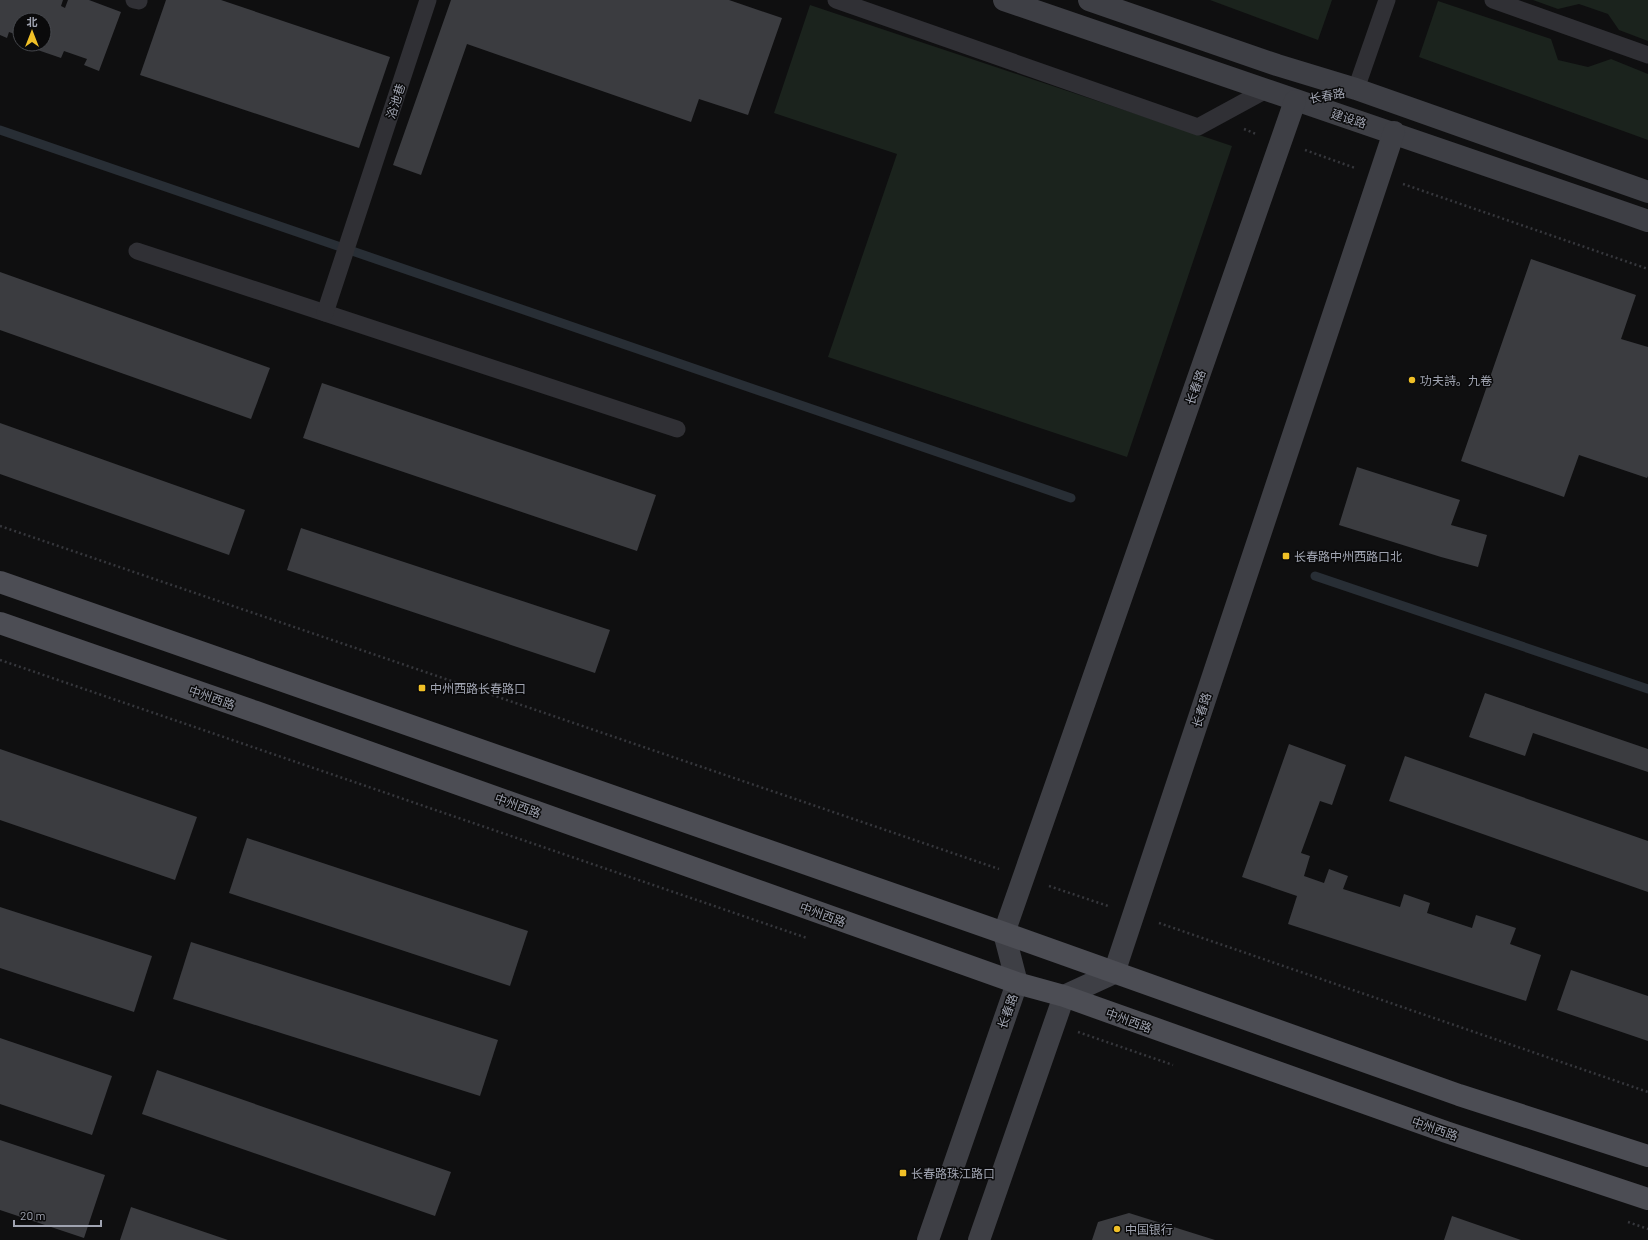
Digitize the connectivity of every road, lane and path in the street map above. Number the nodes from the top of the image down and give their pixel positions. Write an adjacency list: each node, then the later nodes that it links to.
1 (134, 0): 2 (lane)
2 (139, 0)
3 (428, 0): 17 (lane, 浴池巷)
4 (836, 0): 10 (lane)
5 (1004, 0): 10 (main road, 建设路)
6 (1089, 0): 11 (main road)
7 (1387, 0): 11 (lane)
8 (1493, 0): 9 (lane)
9 (1648, 55)
10 (1266, 90): 12 (main road, 建设路)
11 (1356, 90): 12 (main road, 长春路); 13 (main road, 长春路); 14 (main road)
12 (1295, 100): 13 (main road, 建设路); 22 (main road, 长春路)
13 (1394, 132): 15 (main road, 建设路); 23 (main road, 长春路)
14 (1648, 192)
15 (1648, 221)
16 (137, 251): 17 (lane)
17 (325, 313): 18 (lane)
18 (677, 429)
19 (0, 526): 22 (path)
20 (0, 582): 24 (main road)
21 (0, 623): 26 (main road, 中州西路)
22 (1024, 877): 23 (path); 24 (main road, 长春路)
23 (1133, 915): 25 (main road, 长春路); 28 (path)
24 (1004, 933): 25 (main road); 26 (main road, 长春路)
25 (1114, 973): 27 (main road); 29 (main road)
26 (1017, 983): 27 (main road, 中州西路); 31 (main road, 长春路)
27 (1064, 996): 30 (main road, 中州西路); 32 (main road)
28 (1648, 1092)
29 (1648, 1156)
30 (1648, 1199)
31 (928, 1240)
32 (979, 1240)

